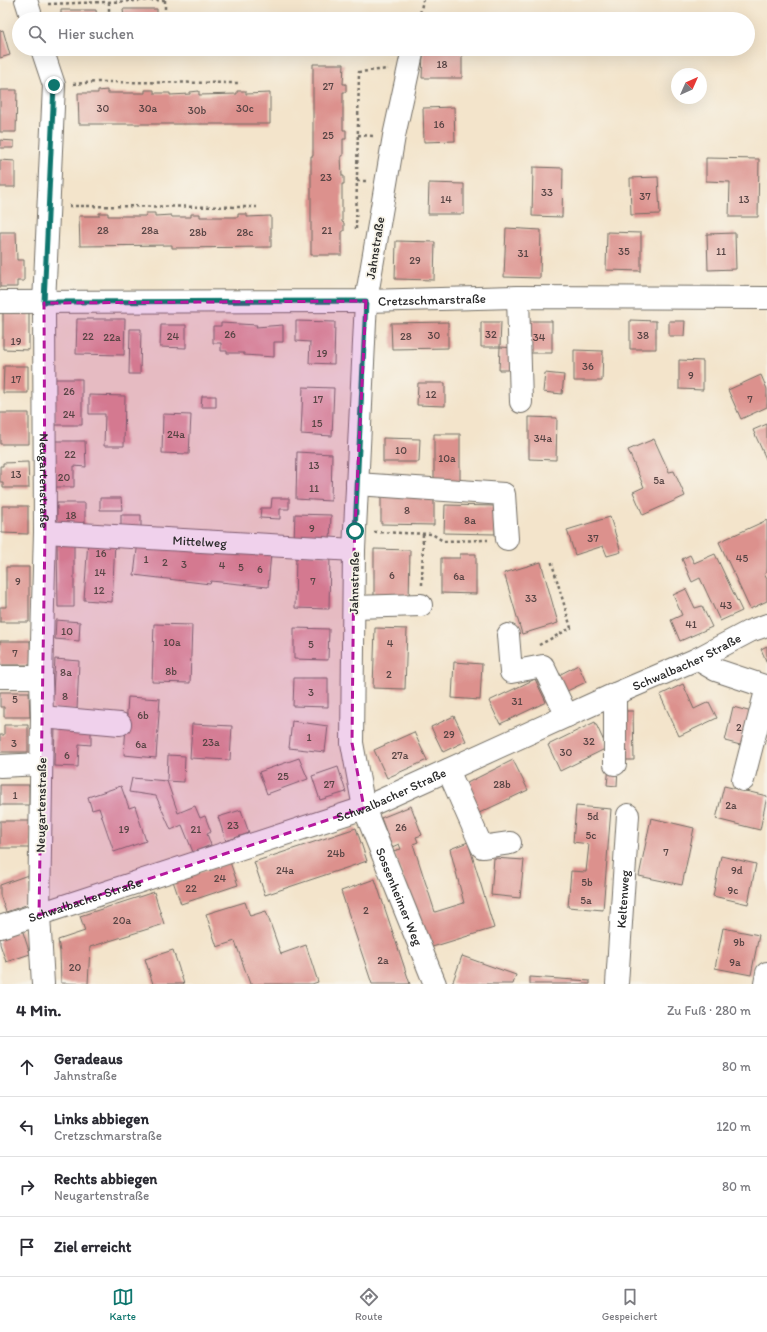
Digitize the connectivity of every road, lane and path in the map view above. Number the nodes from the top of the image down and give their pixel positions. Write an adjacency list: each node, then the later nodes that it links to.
1 (164, 0): 4 (path); 7 (path)
2 (423, 0): 8 (path)
3 (94, 1): 4 (path); 5 (path)
4 (109, 2): 6 (path)
5 (28, 8)
6 (109, 12)
7 (165, 12)
8 (420, 12)
9 (44, 56): 12 (street, Neugartenstraße)
10 (410, 58): 15 (path); 18 (street, Jahnstraße)
11 (241, 83): 12 (path)
12 (54, 85): 13 (street, Neugartenstraße)
13 (48, 205): 14 (path); 20 (street, Neugartenstraße)
14 (257, 207)
15 (356, 234)
16 (518, 297): 17 (street, Cretzschmarstraße); 18 (street, Cretzschmarstraße); 21 (street)
17 (766, 297)
18 (366, 301): 20 (street, Cretzschmarstraße); 22 (street, Jahnstraße)
19 (0, 302): 20 (street, Cretzschmarstraße)
20 (44, 302): 23 (street, Neugartenstraße)
21 (521, 402)
22 (357, 484): 25 (street); 26 (street, Jahnstraße)
23 (45, 532): 26 (street, Mittelweg); 35 (street, Neugartenstraße)
24 (423, 534): 25 (path); 26 (path); 28 (path)
25 (507, 539)
26 (355, 540): 29 (street, Jahnstraße)
27 (551, 560): 33 (path)
28 (421, 605): 29 (street)
29 (354, 607): 46 (street, Jahnstraße)
30 (767, 624): 32 (street, Schwalbacher Straße)
31 (508, 635): 33 (street)
32 (697, 659): 36 (street); 37 (street, Schwalbacher Straße)
33 (543, 666): 38 (street)
34 (0, 677): 35 (street)
35 (41, 677): 39 (street, Neugartenstraße)
36 (767, 687): 45 (street)
37 (615, 694): 38 (street, Schwalbacher Straße); 42 (street)
38 (567, 716): 44 (street, Schwalbacher Straße)
39 (42, 717): 40 (street); 41 (street, Neugartenstraße)
40 (120, 724)
41 (41, 764): 43 (street); 49 (street, Neugartenstraße)
42 (615, 764)
43 (0, 766)
44 (448, 770): 46 (street, Schwalbacher Straße); 48 (street)
45 (743, 780)
46 (364, 808): 49 (street, Schwalbacher Straße); 53 (street, Sossenheimer Weg)
47 (628, 815): 54 (street, Keltenweg)
48 (510, 843)
49 (39, 915): 50 (street, Schwalbacher Straße); 52 (street, Neugartenstraße)
50 (0, 926)
51 (767, 973): 55 (street)
52 (42, 984)
53 (435, 984)
54 (617, 984)
55 (765, 984)

